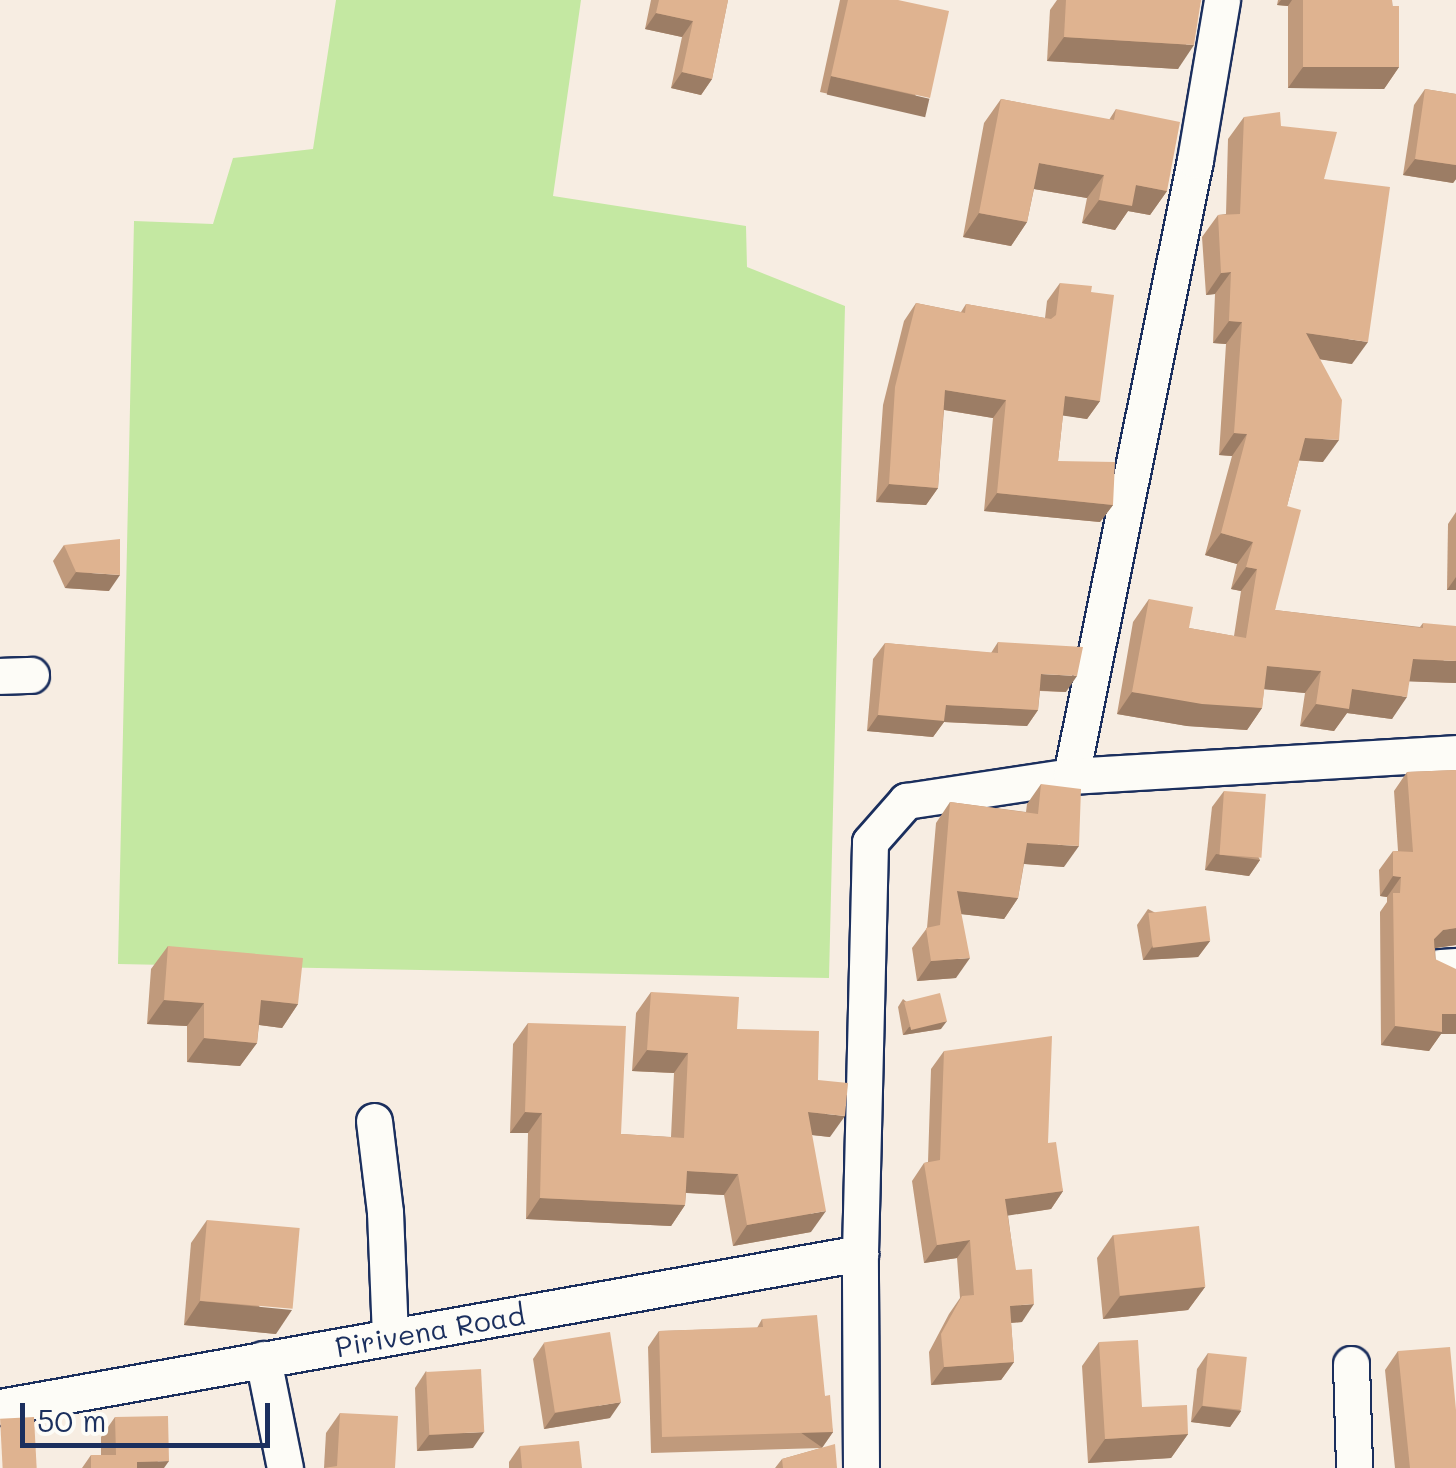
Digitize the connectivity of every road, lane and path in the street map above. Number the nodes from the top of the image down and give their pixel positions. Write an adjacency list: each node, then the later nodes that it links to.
1 (1222, 0): 3 (street)
2 (1456, 753): 3 (street)
3 (1071, 776): 5 (street)
4 (374, 1122): 6 (street)
5 (860, 1253): 6 (street, Pirivena Road); 11 (street)
6 (390, 1337): 7 (street, Pirivena Road)
7 (263, 1360): 9 (street, Pirivena Road); 10 (street)
8 (1351, 1364): 12 (street)
9 (0, 1407)
10 (285, 1468)
11 (861, 1468)
12 (1354, 1468)

